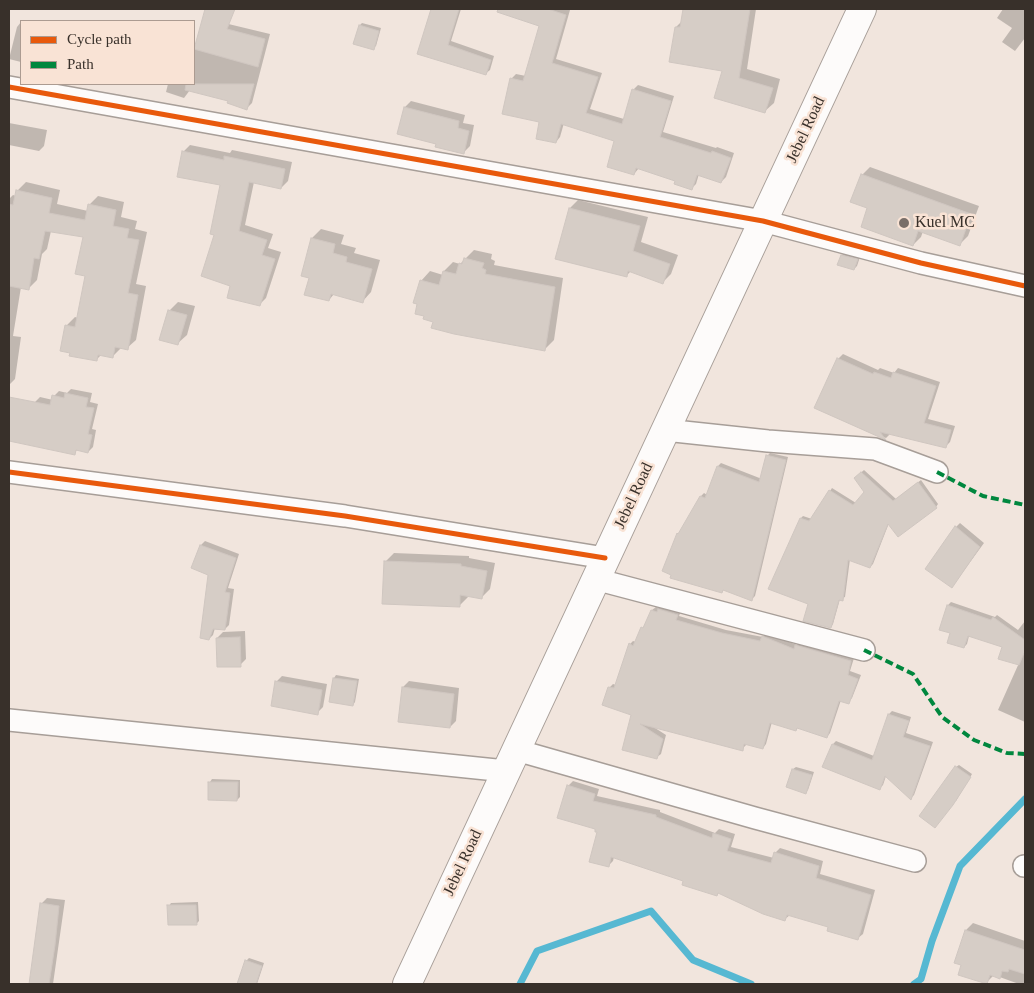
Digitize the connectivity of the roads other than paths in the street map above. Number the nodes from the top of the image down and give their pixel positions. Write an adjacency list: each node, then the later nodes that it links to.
1 (862, 9): 3 (main road, Jebel Road)
2 (9, 87): 3 (street)
3 (763, 221): 4 (street); 5 (main road, Jebel Road)
4 (1025, 286)
5 (665, 430): 7 (street); 8 (main road, Jebel Road)
6 (9, 472): 8 (street)
7 (937, 472)
8 (600, 569): 9 (street); 11 (main road, Jebel Road)
9 (864, 650)
10 (9, 720): 11 (street)
11 (511, 761): 12 (street); 13 (main road, Jebel Road)
12 (915, 860)
13 (406, 984)

